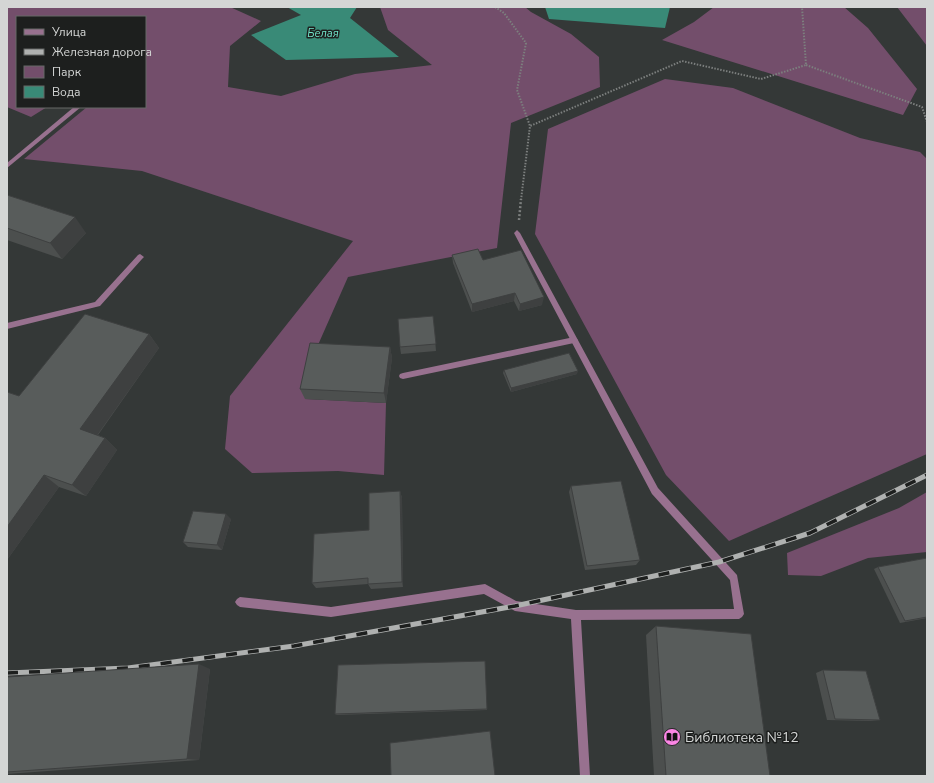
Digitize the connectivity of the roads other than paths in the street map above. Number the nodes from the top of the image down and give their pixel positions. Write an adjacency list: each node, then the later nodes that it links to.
1 (77, 108): 2 (street)
2 (7, 166)
3 (517, 233): 6 (street)
4 (140, 257): 5 (street)
5 (7, 326)
6 (574, 340): 7 (street); 9 (street)
7 (403, 376)
8 (240, 602): 9 (street)
9 (576, 615): 10 (street)
10 (585, 776)

